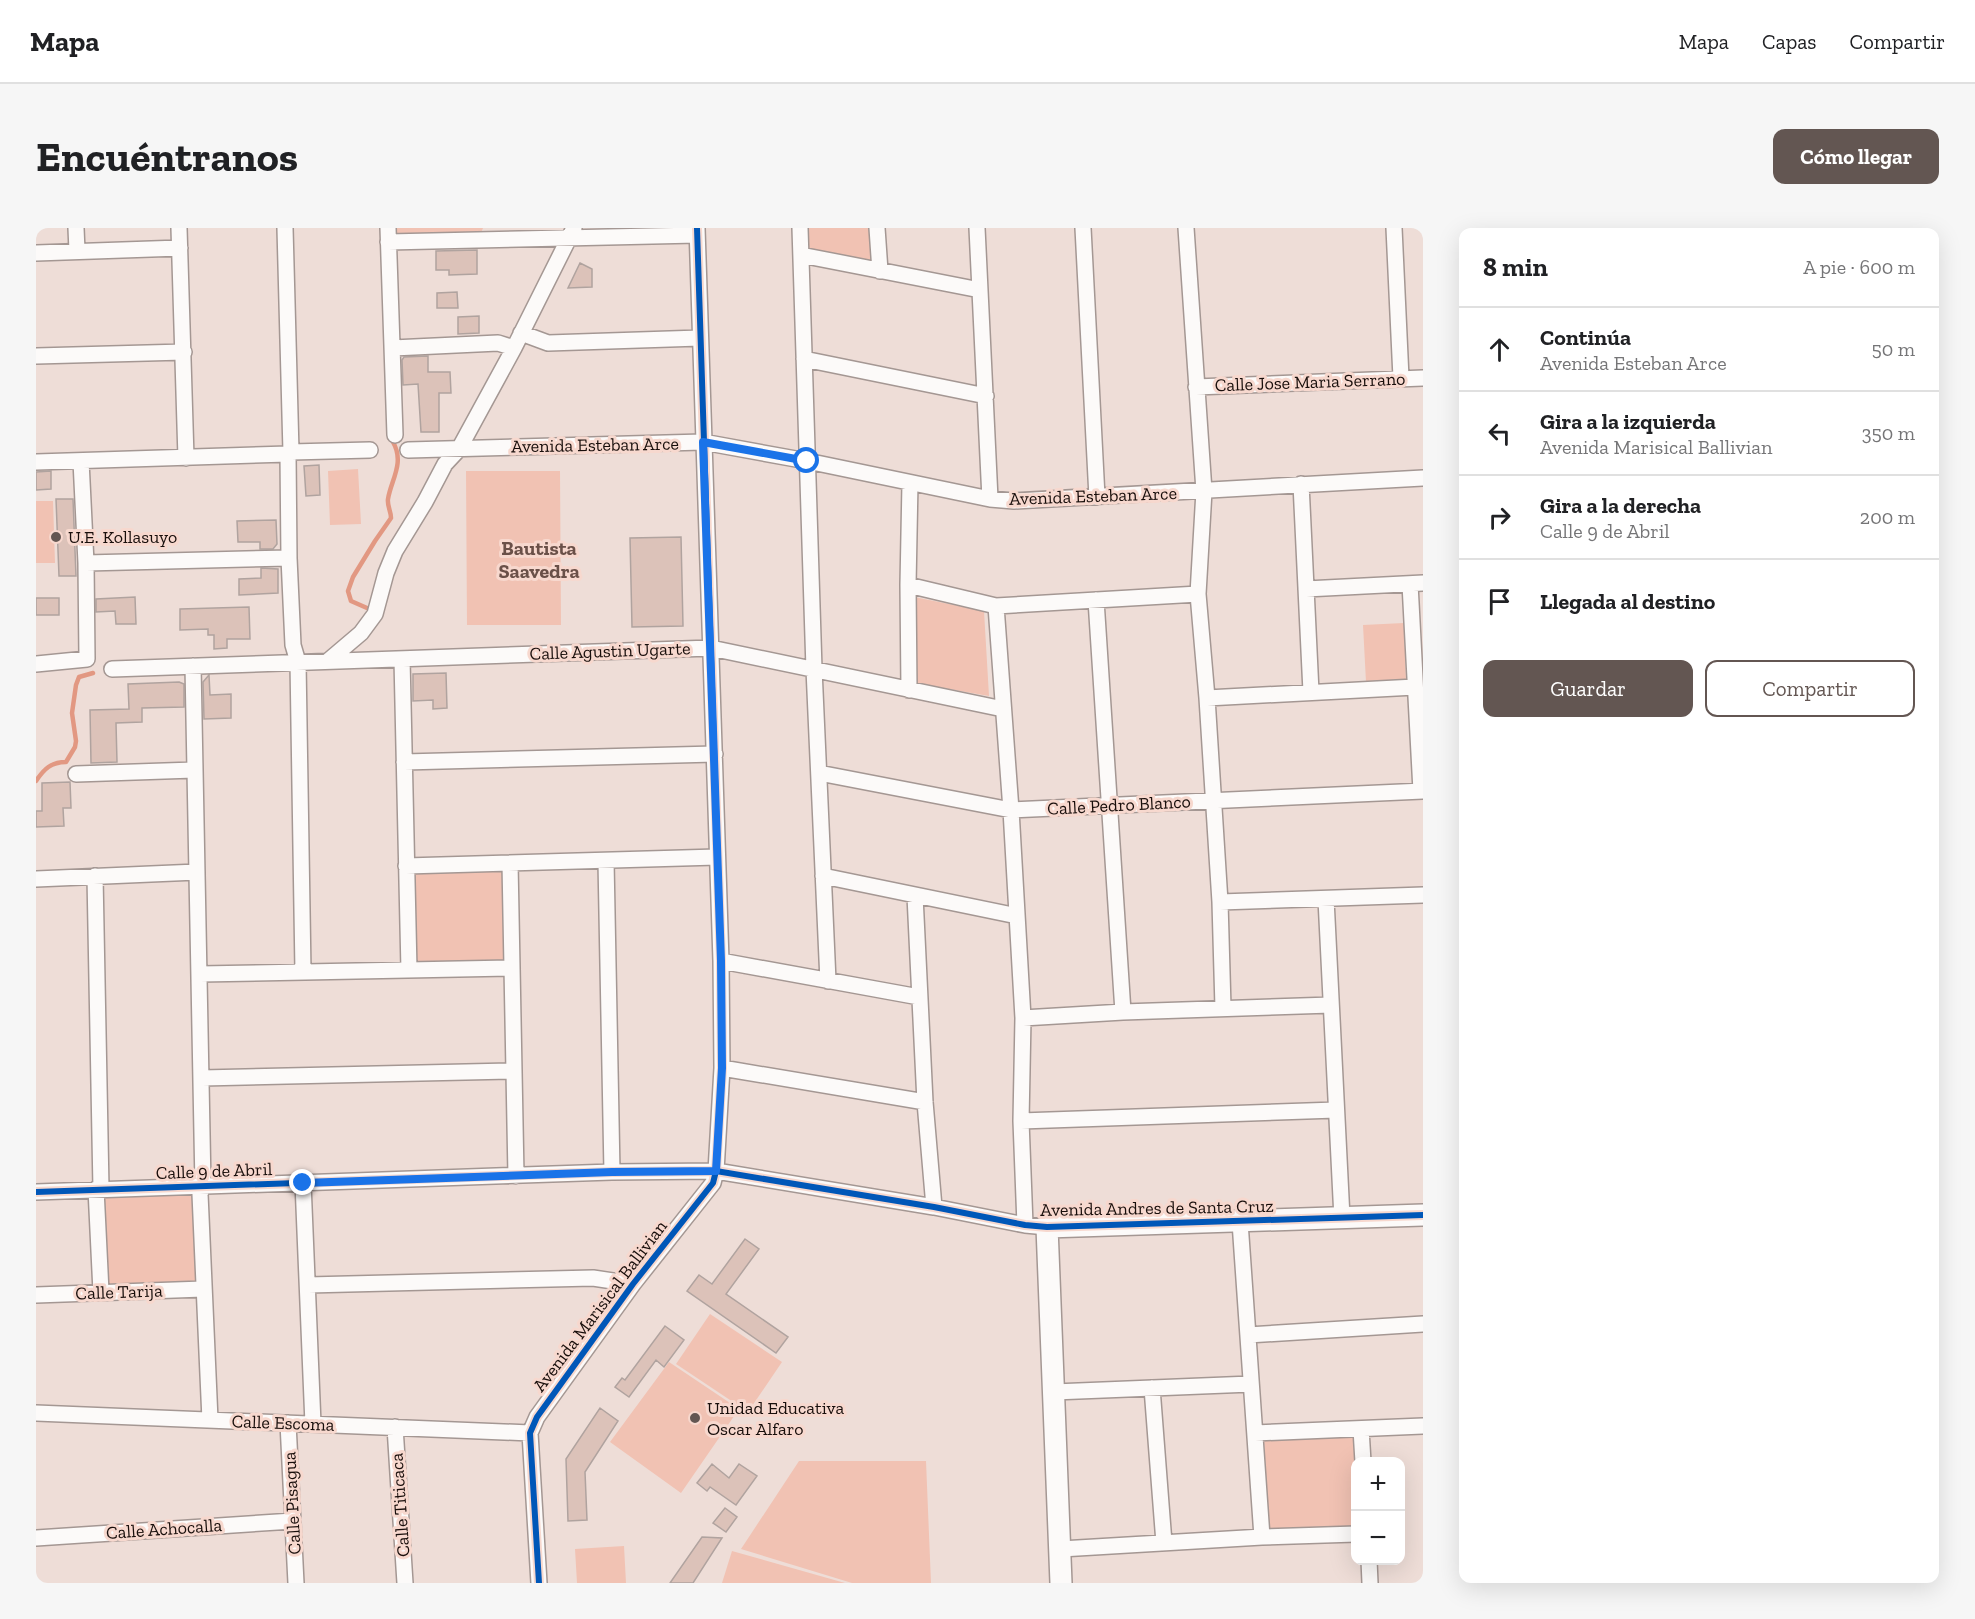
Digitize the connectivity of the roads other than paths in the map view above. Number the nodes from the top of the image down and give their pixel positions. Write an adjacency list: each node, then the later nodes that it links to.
1 (76, 228): 15 (street)
2 (179, 228): 14 (street)
3 (285, 228): 36 (street)
4 (800, 228): 17 (street)
5 (877, 228): 18 (street)
6 (977, 228): 19 (street)
7 (1083, 228): 45 (street)
8 (1186, 228): 29 (street)
9 (1394, 228): 27 (street)
10 (697, 231): 12 (street); 21 (street, Avenida Marisical Ballivian)
11 (490, 233): 12 (street); 13 (street)
12 (571, 233): 20 (street)
13 (388, 235): 22 (street)
14 (180, 248): 15 (street); 24 (street)
15 (77, 251): 16 (street)
16 (36, 252)
17 (801, 255): 18 (street); 26 (street)
18 (880, 271): 19 (street)
19 (980, 290): 30 (street)
20 (521, 333): 21 (street); 23 (street)
21 (700, 338): 32 (street, Avenida Marisical Ballivian)
22 (393, 348): 23 (street); 31 (street)
23 (513, 348): 33 (street)
24 (184, 352): 25 (street); 37 (street)
25 (36, 356)
26 (804, 359): 30 (street); 39 (street)
27 (1401, 378): 28 (street, Calle Jose Maria Serrano); 29 (street, Calle Jose Maria Serrano)
28 (1423, 378)
29 (1196, 387): 44 (street)
30 (986, 396): 46 (street)
31 (394, 435)
32 (703, 442): 33 (street, Avenida Esteban Arce); 39 (street, Avenida Esteban Arce); 55 (street, Avenida Marisical Ballivian)
33 (459, 449): 35 (street, Avenida Esteban Arce); 57 (street)
34 (370, 450): 36 (street)
35 (408, 450)
36 (290, 453): 37 (street); 47 (street)
37 (186, 458): 38 (street)
38 (81, 461): 40 (street); 48 (street)
39 (807, 461): 42 (street, Avenida Esteban Arce); 62 (street)
40 (36, 462)
41 (1423, 478): 43 (street, Avenida Esteban Arce)
42 (910, 483): 46 (street, Avenida Esteban Arce); 50 (street)
43 (1301, 484): 44 (street, Avenida Esteban Arce); 51 (street)
44 (1204, 490): 45 (street, Avenida Esteban Arce); 52 (street)
45 (1097, 497): 46 (street, Avenida Esteban Arce)
46 (990, 499)
47 (289, 558): 48 (street); 58 (street)
48 (86, 563): 59 (street)
49 (1417, 584): 51 (street); 63 (street)
50 (908, 585): 54 (street); 64 (street)
51 (1306, 589): 65 (street)
52 (1198, 594): 53 (street); 66 (street)
53 (1096, 600): 54 (street); 75 (street)
54 (996, 606): 67 (street)
55 (711, 648): 56 (street, Calle Agustin Ugarte); 62 (street, Calle Agustin Ugarte); 68 (street, Avenida Marisical Ballivian)
56 (402, 659): 57 (street, Calle Agustin Ugarte); 69 (street)
57 (328, 661): 58 (street, Calle Agustin Ugarte)
58 (298, 662): 60 (street, Calle Agustin Ugarte); 93 (street)
59 (36, 664)
60 (193, 666): 61 (street, Calle Agustin Ugarte); 70 (street)
61 (112, 669)
62 (814, 669): 64 (street, Calle Agustin Ugarte); 71 (street)
63 (1415, 687): 65 (street); 73 (street)
64 (909, 690): 67 (street, Calle Agustin Ugarte)
65 (1311, 692): 66 (street)
66 (1207, 698): 74 (street)
67 (1003, 709): 76 (street)
68 (715, 754): 69 (street); 77 (street, Avenida Marisical Ballivian)
69 (404, 762): 80 (street)
70 (194, 770): 72 (street); 81 (street)
71 (819, 773): 76 (street, Calle Pedro Blanco); 83 (street)
72 (76, 774)
73 (1422, 791): 74 (street, Calle Pedro Blanco)
74 (1213, 800): 75 (street, Calle Pedro Blanco); 88 (street)
75 (1109, 806): 76 (street, Calle Pedro Blanco); 99 (street)
76 (1011, 810): 89 (street)
77 (717, 857): 78 (street); 90 (street, Avenida Marisical Ballivian)
78 (606, 861): 79 (street); 108 (street)
79 (510, 863): 80 (street); 91 (street)
80 (406, 867): 92 (street)
81 (197, 872): 82 (street); 94 (street)
82 (95, 876): 84 (street); 112 (street)
83 (823, 876): 86 (street); 95 (street)
84 (36, 879)
85 (1423, 895): 87 (street)
86 (915, 896): 89 (street); 96 (street)
87 (1326, 898): 88 (street); 97 (street)
88 (1220, 902): 98 (street)
89 (1017, 916): 100 (street)
90 (721, 961): 95 (street); 101 (street, Avenida Marisical Ballivian)
91 (512, 968): 92 (street); 102 (street)
92 (409, 970): 93 (street)
93 (303, 972): 94 (street)
94 (200, 974): 103 (street)
95 (828, 981): 96 (street)
96 (919, 997): 104 (street)
97 (1331, 1005): 98 (street); 105 (street)
98 (1223, 1008): 99 (street)
99 (1123, 1012): 100 (street)
100 (1023, 1018): 106 (street)
101 (722, 1068): 104 (street); 107 (street, Avenida Marisical Ballivian)
102 (514, 1071): 103 (street); 109 (street)
103 (202, 1078): 111 (street)
104 (925, 1102): 114 (street)
105 (1336, 1110): 106 (street); 116 (street)
106 (1021, 1121): 118 (street)
107 (716, 1171): 108 (street, Calle 9 de Abril); 114 (street, Avenida Andres de Santa Cruz); 120 (street, Avenida Marisical Ballivian)
108 (612, 1172): 109 (street, Calle 9 de Abril)
109 (516, 1176): 110 (street, Calle 9 de Abril)
110 (303, 1183): 111 (street, Calle 9 de Abril); 121 (street)
111 (203, 1186): 112 (street, Calle 9 de Abril); 122 (street)
112 (99, 1189): 113 (street, Calle 9 de Abril); 123 (street)
113 (36, 1192)
114 (934, 1207): 118 (street, Avenida Andres de Santa Cruz)
115 (1423, 1215): 116 (street, Avenida Andres de Santa Cruz)
116 (1342, 1218): 117 (street, Avenida Andres de Santa Cruz)
117 (1240, 1222): 119 (street, Avenida Andres de Santa Cruz); 126 (street)
118 (1025, 1225): 119 (street, Avenida Andres de Santa Cruz)
119 (1047, 1227): 129 (street)
120 (633, 1284): 121 (street); 137 (street, Avenida Marisical Ballivian)
121 (308, 1285): 133 (street)
122 (203, 1288): 123 (street, Calle Tarija); 131 (street)
123 (101, 1292): 124 (street, Calle Tarija)
124 (36, 1295)
125 (1423, 1324): 126 (street)
126 (1248, 1335): 127 (street)
127 (1251, 1384): 128 (street); 138 (street)
128 (1152, 1388): 129 (street); 144 (street)
129 (1054, 1392): 145 (street)
130 (36, 1413): 131 (street, Calle Escoma)
131 (210, 1420): 132 (street, Calle Escoma)
132 (288, 1423): 133 (street, Calle Escoma); 140 (street, Calle Pisagua)
133 (313, 1424): 135 (street, Calle Escoma)
134 (1423, 1426): 136 (street)
135 (395, 1427): 137 (street, Calle Escoma); 148 (street, Calle Titicaca)
136 (1361, 1429): 138 (street); 139 (street)
137 (530, 1433): 149 (street)
138 (1255, 1433): 142 (street)
139 (1364, 1457)
140 (293, 1521): 143 (street, Calle Achocalla); 147 (street, Calle Pisagua)
141 (1351, 1534): 142 (street)
142 (1262, 1537): 144 (street)
143 (36, 1538)
144 (1164, 1543): 145 (street)
145 (1061, 1549): 150 (street)
146 (1369, 1565): 151 (street)
147 (296, 1583)
148 (405, 1583)
149 (539, 1583)
150 (1061, 1583)
151 (1370, 1583)

